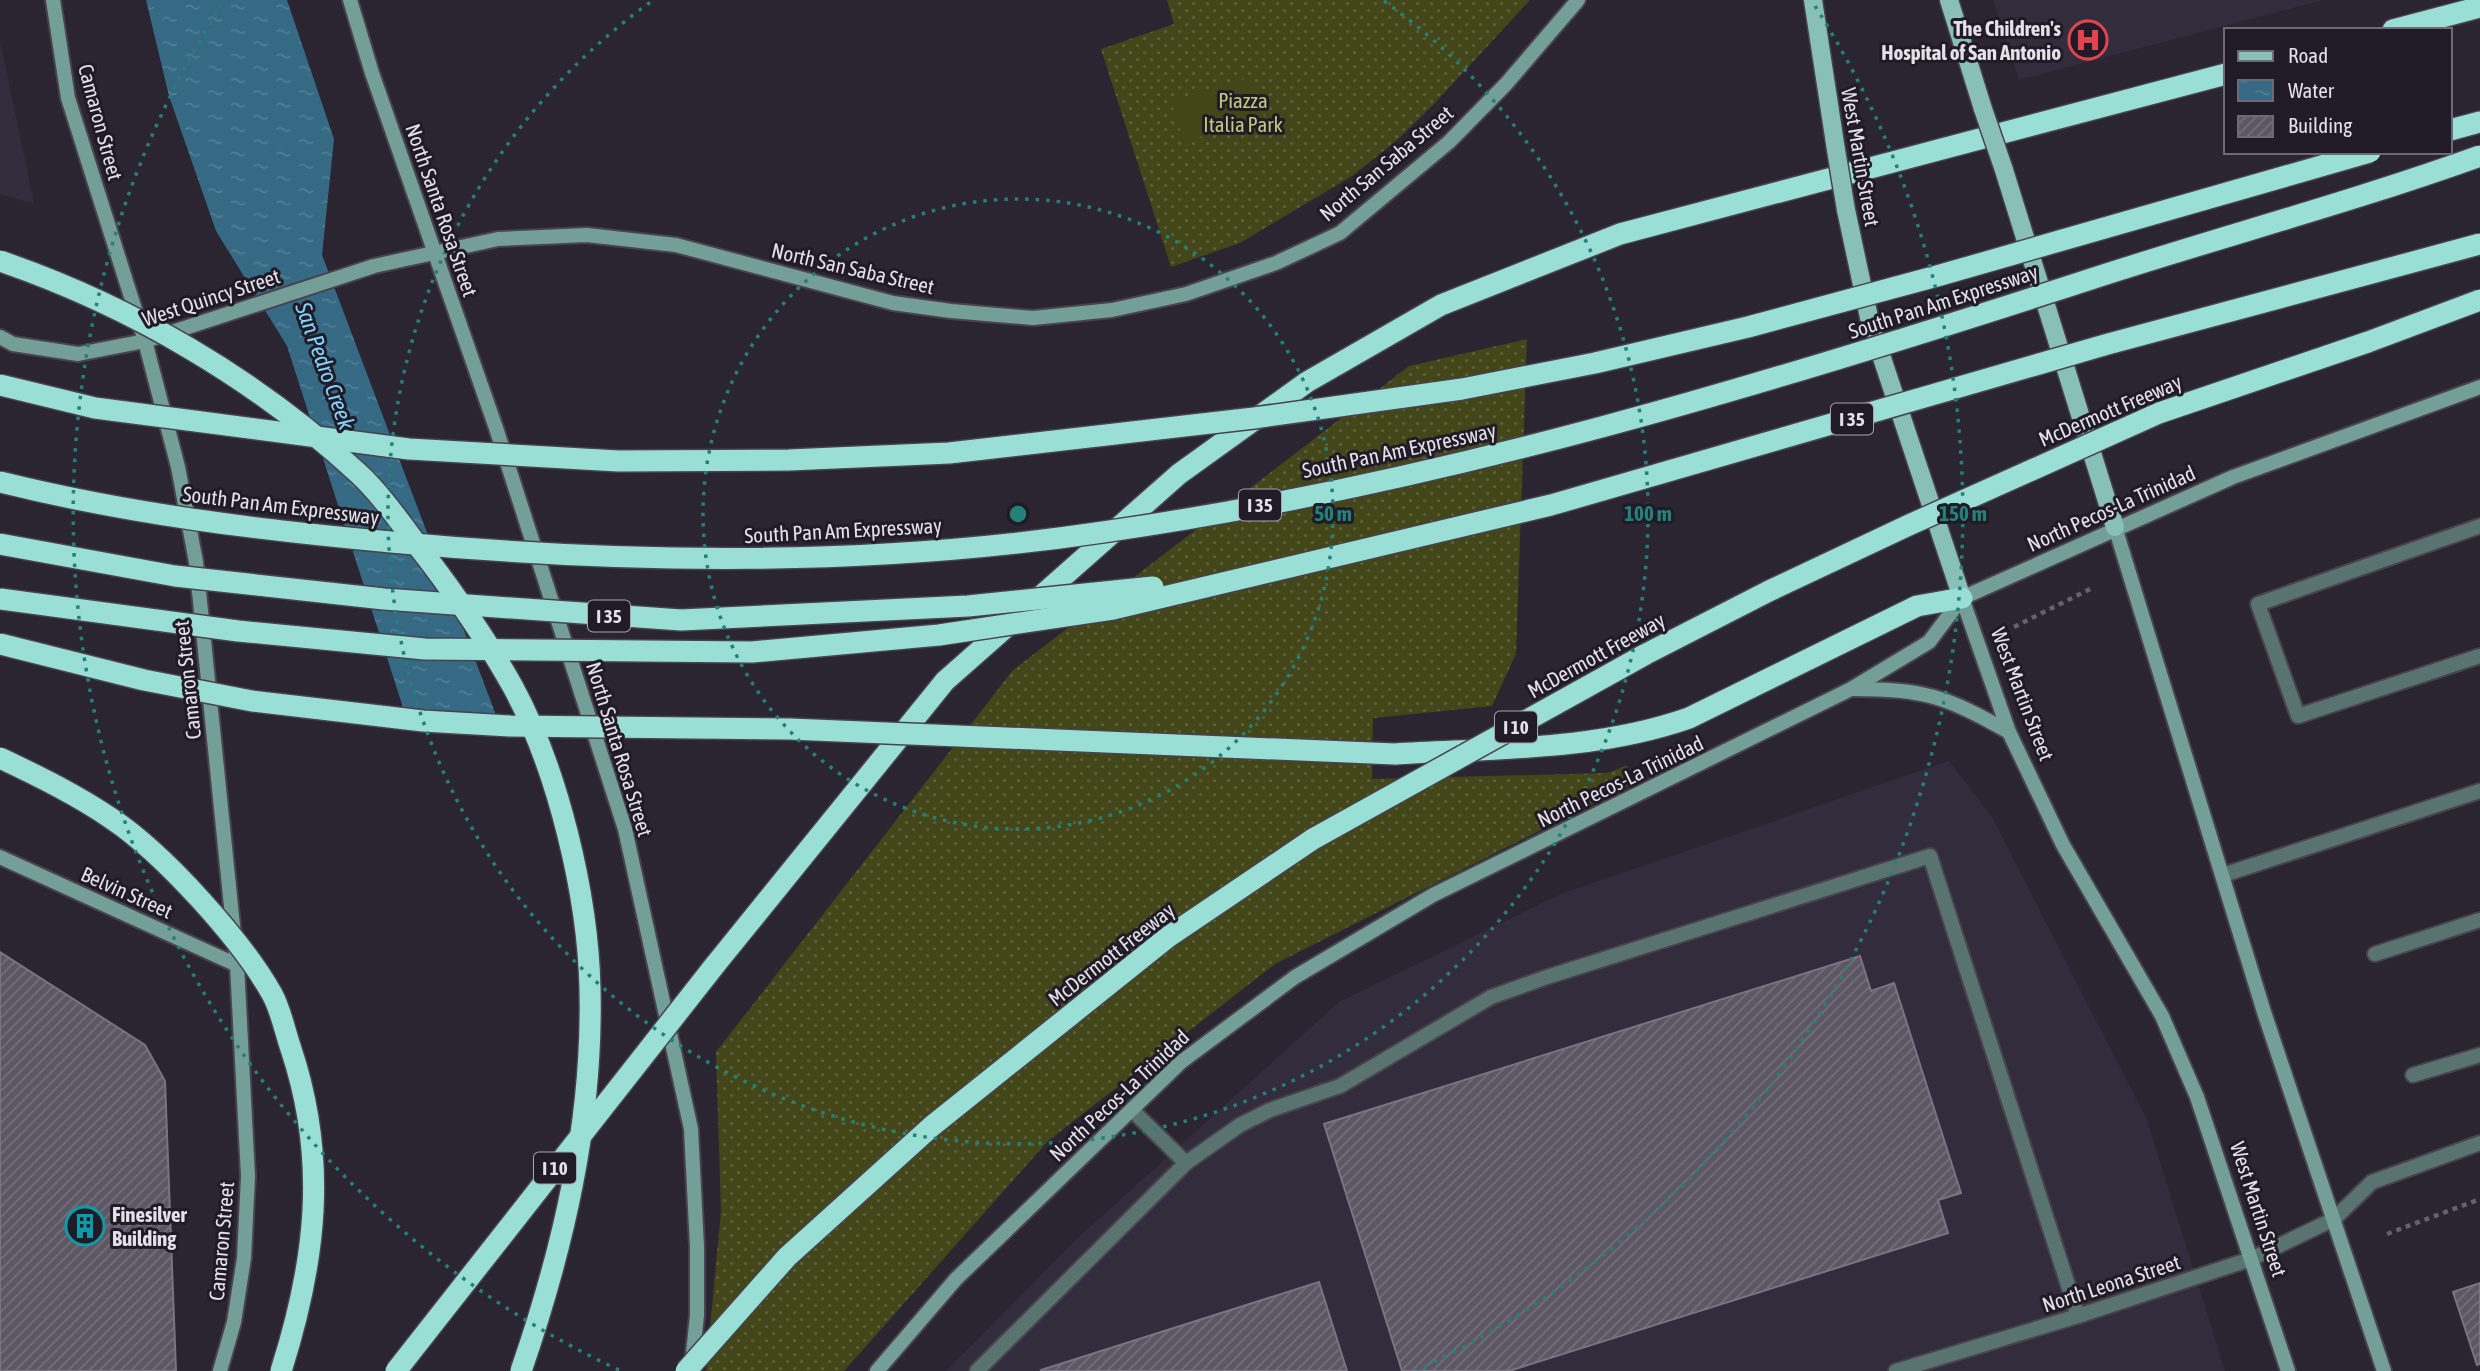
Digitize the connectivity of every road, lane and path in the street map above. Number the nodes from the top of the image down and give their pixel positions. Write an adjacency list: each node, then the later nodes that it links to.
1 (53, 0): 19 (main road, Camaron Street)
2 (350, 0): 15 (main road, North Santa Rosa Street)
3 (1578, 0): 15 (main road, North San Saba Street)
4 (1813, 0): 28 (main road, West Martin Street, bridge)
5 (1949, 0): 14 (main road, bridge)
6 (2480, 7): 7 (highway)
7 (2401, 28)
8 (2224, 75): 54 (highway, I 10, bridge)
9 (2480, 122): 10 (highway)
10 (2452, 129)
11 (2363, 154): 14 (highway, South Pan Am Expressway, bridge)
12 (2480, 156): 22 (highway, South Pan Am Expressway / I 35, bridge)
13 (2480, 244): 26 (highway, I 35, bridge)
14 (2028, 249): 20 (highway, South Pan Am Expressway, bridge); 24 (main road)
15 (434, 253): 19 (main road, West Quincy Street); 56 (main road, North Santa Rosa Street)
16 (0, 261): 55 (highway, bridge)
17 (2480, 300): 56 (highway, McDermott Freeway / I 10, bridge)
18 (0, 337): 19 (main road, West Quincy Street)
19 (145, 341): 41 (main road, Camaron Street)
20 (0, 385)
21 (2480, 387): 24 (main road, North Pecos-La Trinidad)
22 (0, 482)
23 (2480, 526): 32 (street)
24 (2115, 527): 28 (main road, North Pecos-La Trinidad); 38 (main road)
25 (0, 544): 26 (highway, I 35, bridge)
26 (1221, 581): 29 (highway, I 35, bridge)
27 (2092, 588): 30 (path)
28 (1962, 598): 31 (highway, bridge); 33 (main road, North Pecos-La Trinidad); 34 (main road, West Martin Street)
29 (0, 599)
30 (2014, 627)
31 (0, 644)
32 (2480, 656)
33 (1851, 689): 34 (main road); 44 (main road, North Pecos-La Trinidad)
34 (2009, 732): 50 (main road, West Martin Street)
35 (0, 758): 53 (highway, bridge)
36 (2480, 791): 38 (street)
37 (0, 857): 41 (main road, Belvin Street)
38 (2223, 875): 48 (main road)
39 (2480, 920): 40 (street)
40 (2375, 954)
41 (237, 965): 52 (main road, Camaron Street)
42 (2480, 1055): 43 (street)
43 (2413, 1075)
44 (1132, 1110): 46 (street); 57 (main road, North Pecos-La Trinidad)
45 (2480, 1143): 48 (street, North Leona Street)
46 (1186, 1163): 51 (street); 58 (street)
47 (2480, 1199): 49 (path)
48 (2333, 1219): 50 (street, North Leona Street); 61 (main road)
49 (2387, 1234)
50 (2251, 1259): 51 (street, North Leona Street); 60 (main road, West Martin Street)
51 (2078, 1316): 59 (street, North Leona Street)
52 (220, 1371)
53 (281, 1371)
54 (396, 1371)
55 (521, 1371)
56 (689, 1371)
57 (877, 1371)
58 (977, 1371)
59 (1896, 1371)
60 (2288, 1371)
61 (2384, 1371)

